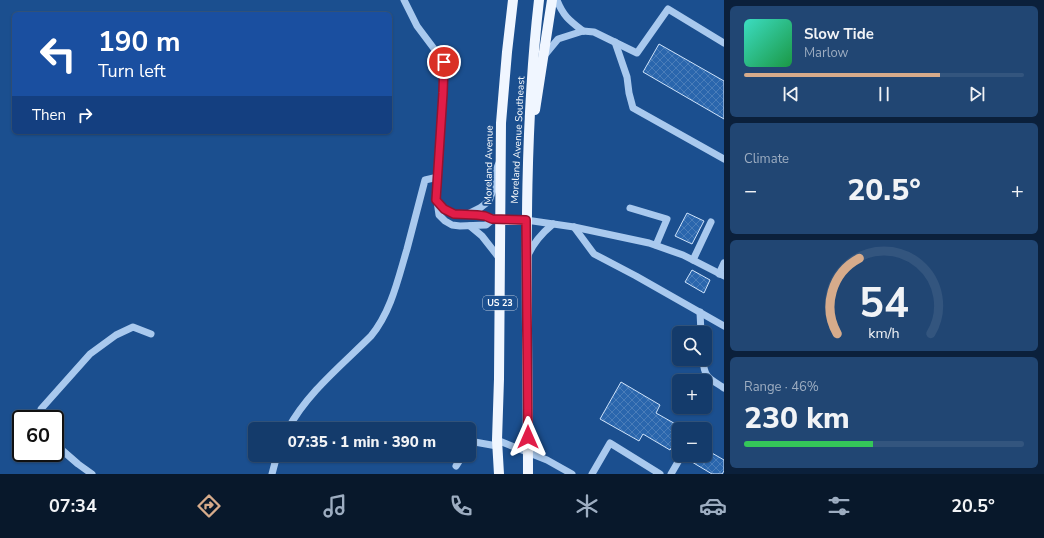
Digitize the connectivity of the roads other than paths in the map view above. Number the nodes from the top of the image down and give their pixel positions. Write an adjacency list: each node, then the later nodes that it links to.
1 (404, 0): 13 (street)
2 (512, 0): 11 (main road, Moreland Avenue / US 23)
3 (539, 0): 10 (main road, Moreland Avenue Southeast / US 23)
4 (552, 0): 9 (main road)
5 (557, 0): 6 (street)
6 (583, 31): 7 (street); 9 (street)
7 (615, 42): 8 (street); 12 (street)
8 (724, 44)
9 (544, 56): 10 (main road)
10 (528, 128): 18 (main road, Moreland Avenue Southeast / US 23)
11 (501, 159): 16 (street); 17 (main road, Moreland Avenue / US 23)
12 (724, 159)
13 (438, 177): 14 (street); 36 (street)
14 (436, 200): 16 (street); 21 (street)
15 (630, 208): 23 (street)
16 (468, 214): 17 (street)
17 (496, 220): 18 (main road); 21 (street); 24 (main road, Moreland Avenue / US 23)
18 (526, 220): 20 (street); 25 (main road, Moreland Avenue Southeast / US 23)
19 (711, 222): 26 (street)
20 (553, 224): 22 (street); 25 (street)
21 (470, 226): 24 (street)
22 (574, 227): 23 (street); 29 (street)
23 (656, 245): 26 (street)
24 (500, 259): 38 (main road, Moreland Avenue / US 23)
25 (526, 259): 40 (main road, Moreland Avenue Southeast / US 23)
26 (693, 260): 28 (street)
27 (724, 263): 28 (street)
28 (721, 275)
29 (700, 312): 30 (street); 31 (street)
30 (701, 326)
31 (724, 326)
32 (151, 334): 35 (street)
33 (704, 366): 34 (street)
34 (724, 388)
35 (41, 410)
36 (292, 422)
37 (476, 442): 38 (street)
38 (497, 443): 40 (street); 47 (main road, Moreland Avenue / US 23)
39 (64, 452): 45 (street)
40 (528, 452): 48 (main road, Moreland Avenue Southeast / US 23); 49 (street)
41 (275, 462): 46 (street)
42 (459, 462): 44 (street)
43 (678, 462): 52 (street)
44 (456, 466)
45 (92, 474)
46 (272, 474)
47 (498, 474)
48 (528, 474)
49 (572, 474)
50 (592, 474): 51 (street)
51 (660, 474)
52 (670, 474)

